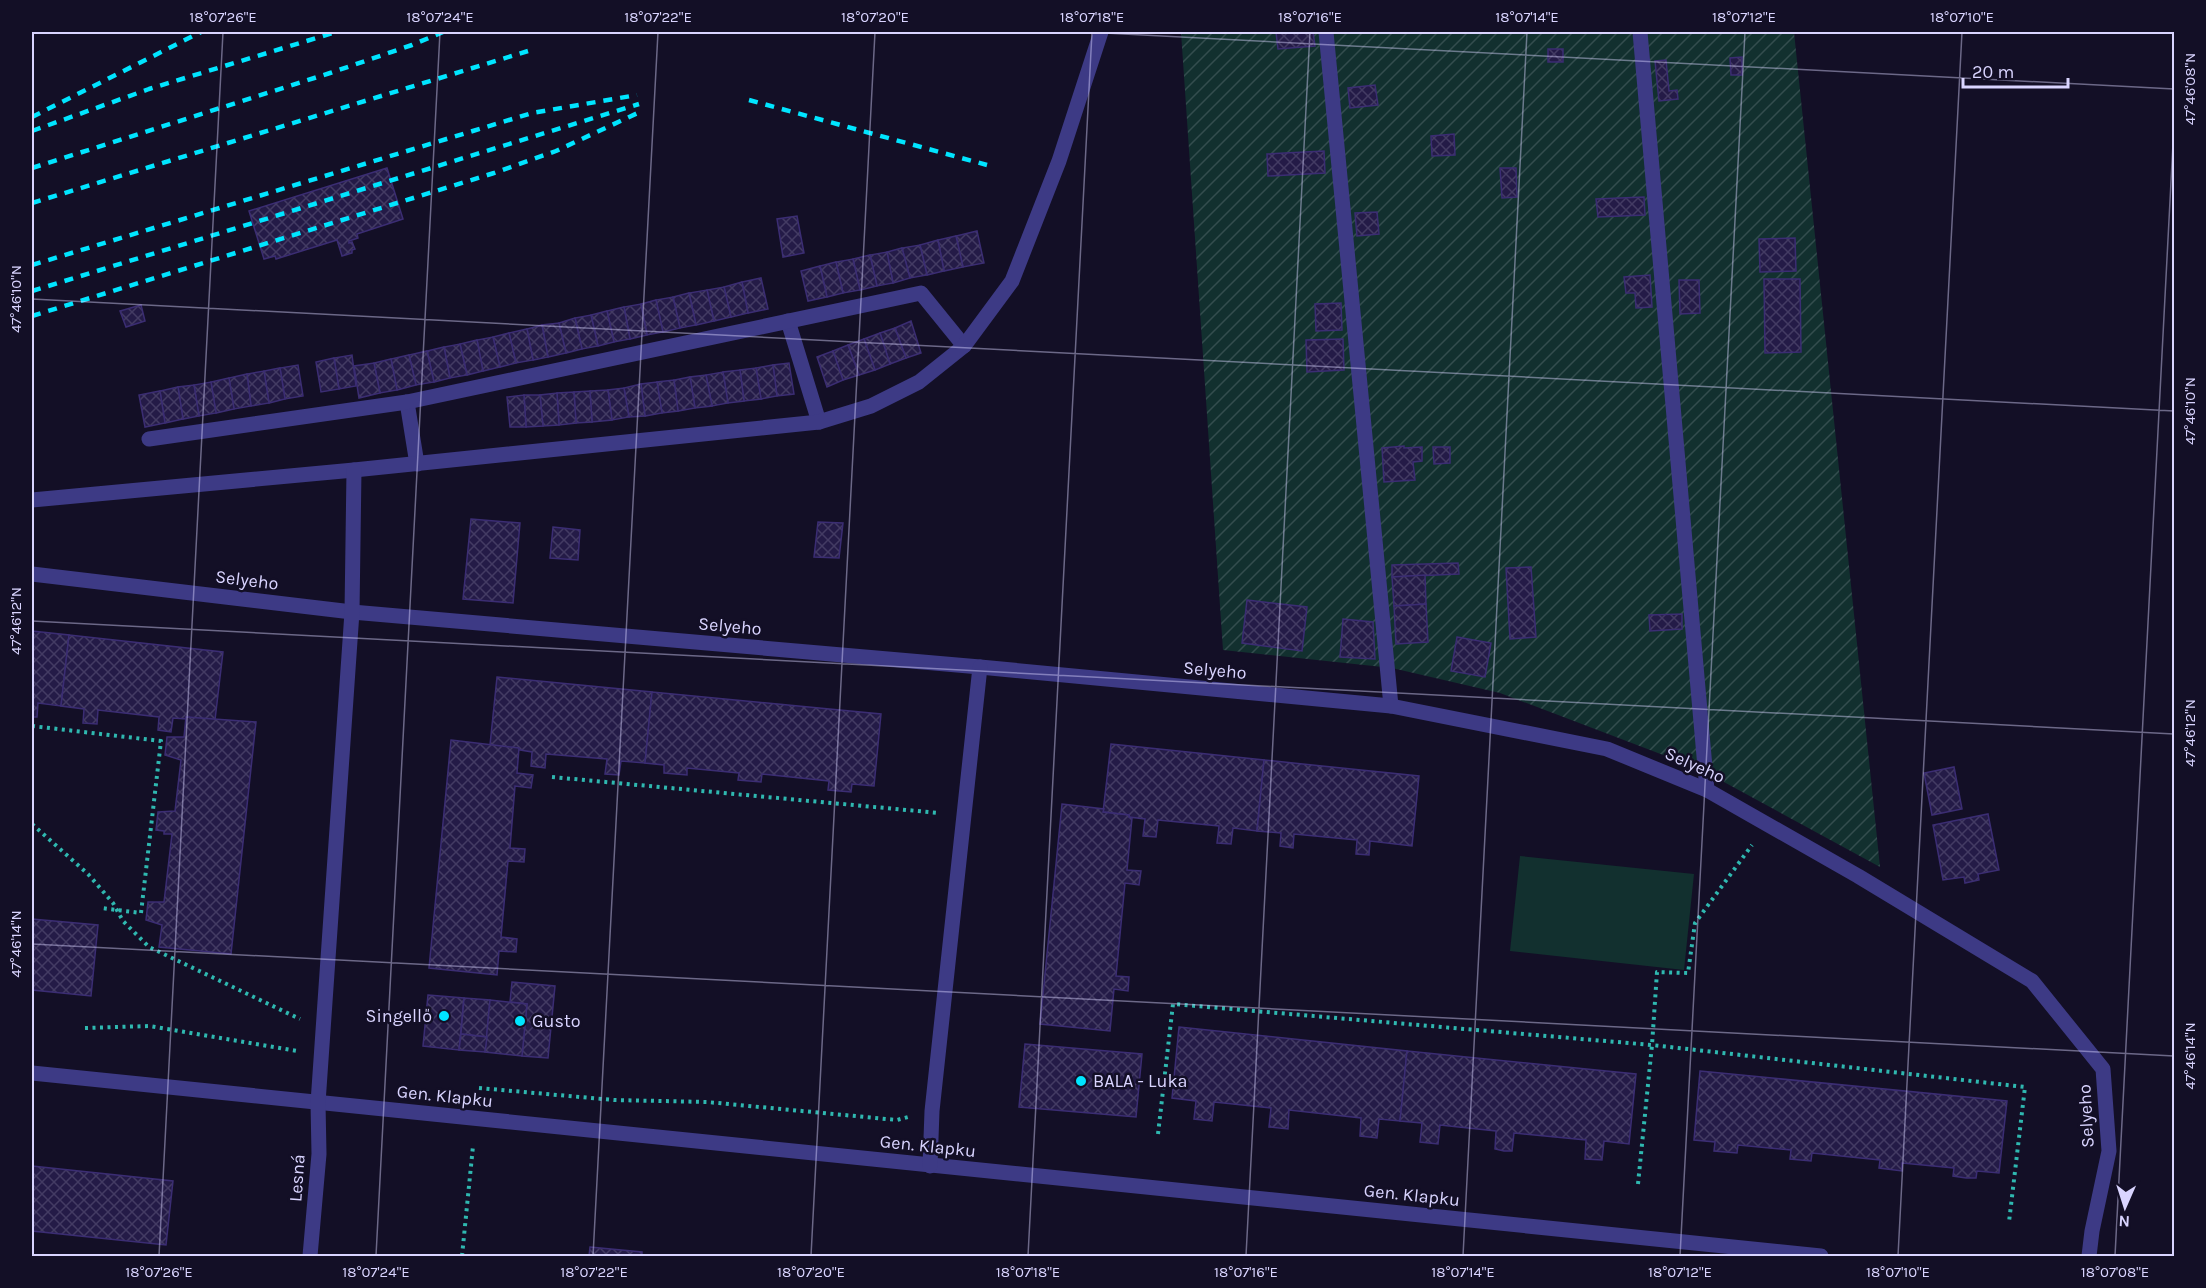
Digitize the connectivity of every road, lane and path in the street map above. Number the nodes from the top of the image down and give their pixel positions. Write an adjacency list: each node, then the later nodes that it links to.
1 (1101, 32): 5 (street)
2 (1326, 32): 15 (street)
3 (1640, 32): 18 (street)
4 (788, 321): 5 (street); 6 (street); 7 (street)
5 (963, 346): 7 (street)
6 (407, 402): 8 (street); 9 (street)
7 (819, 422): 9 (street)
8 (149, 439)
9 (417, 464): 10 (street)
10 (354, 470): 11 (street); 13 (street, Lesná)
11 (32, 500)
12 (32, 574): 13 (street, Selyeho)
13 (352, 612): 14 (street, Selyeho); 25 (street, Lesná)
14 (980, 668): 15 (street, Selyeho); 19 (street)
15 (1391, 706): 18 (street, Selyeho)
16 (32, 726): 23 (path)
17 (552, 777): 19 (path)
18 (1707, 790): 21 (street, Selyeho)
19 (964, 816): 31 (street)
20 (32, 824): 23 (path)
21 (1767, 824): 26 (path); 40 (street, Selyeho)
22 (100, 908): 23 (path)
23 (117, 910): 25 (path)
24 (85, 1028): 27 (path)
25 (323, 1029): 27 (street, Lesná)
26 (1652, 1045): 32 (path); 35 (path); 36 (path)
27 (321, 1055): 30 (street, Lesná)
28 (32, 1073): 30 (street, Gen. Klapku)
29 (479, 1087): 31 (path)
30 (318, 1103): 34 (street, Gen. Klapku); 37 (street, Lesná)
31 (932, 1111): 34 (street)
32 (1158, 1134)
33 (473, 1146): 38 (path)
34 (930, 1166): 39 (street, Gen. Klapku)
35 (1638, 1184)
36 (2008, 1222)
37 (310, 1257)
38 (462, 1257)
39 (1821, 1257)
40 (2089, 1257)

